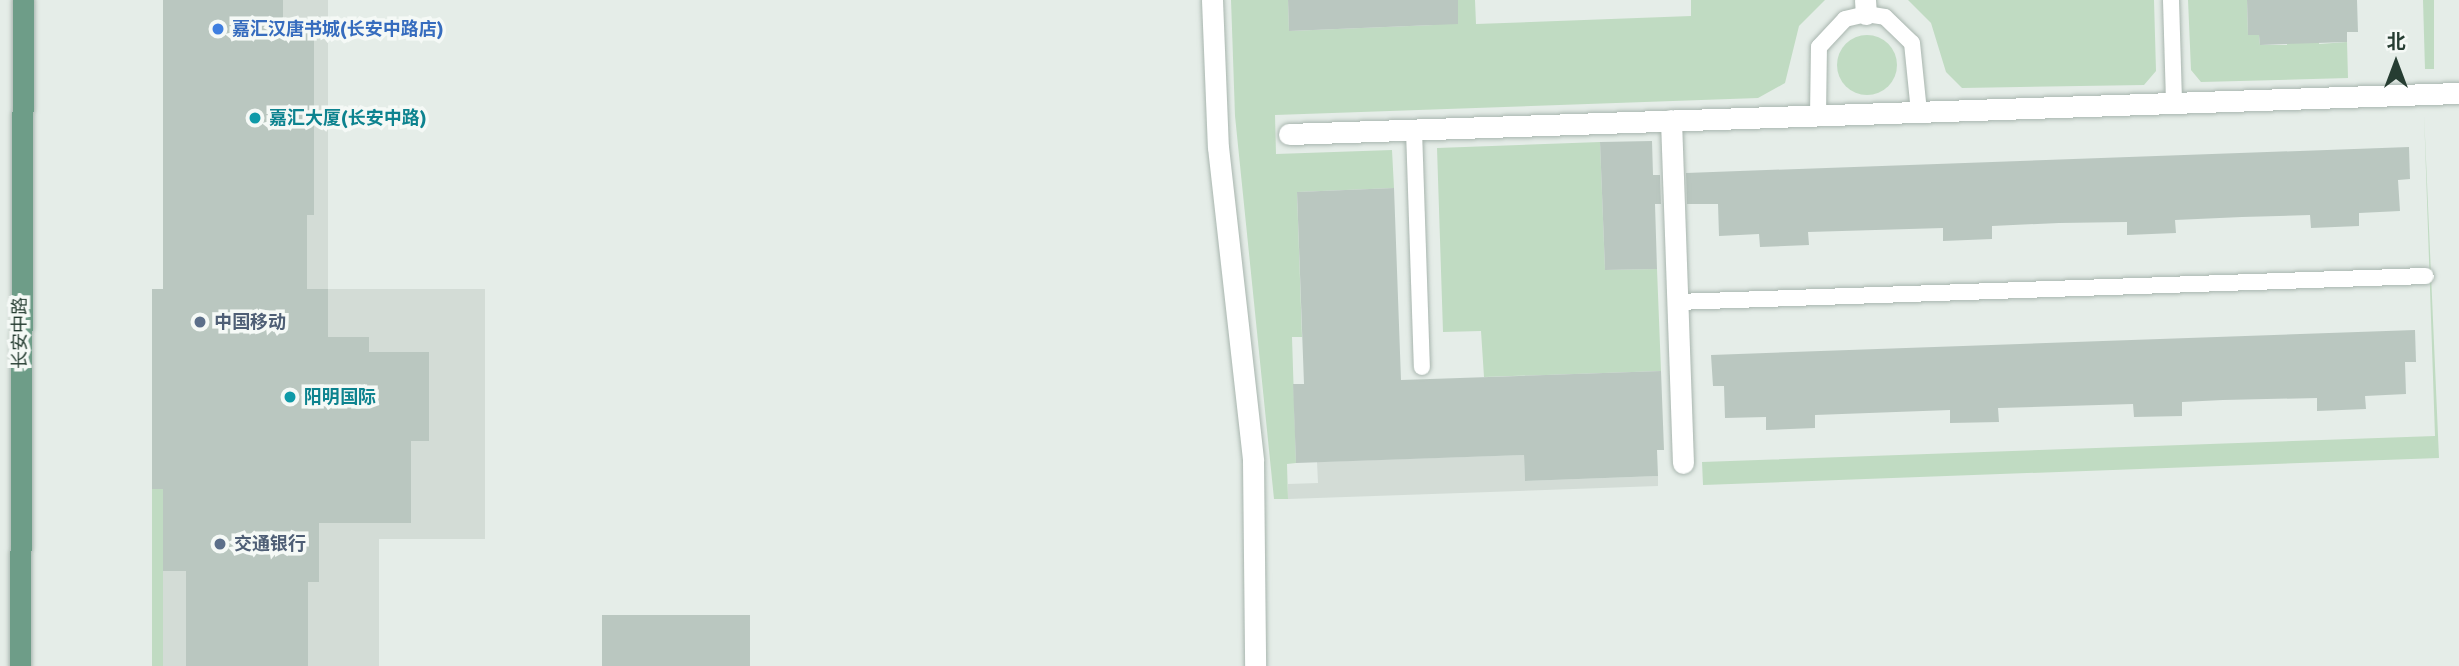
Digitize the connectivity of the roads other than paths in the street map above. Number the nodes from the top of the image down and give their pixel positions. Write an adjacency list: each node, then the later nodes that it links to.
1 (23, 0): 16 (main road, 长安中路)
2 (1212, 0): 17 (street)
3 (2171, 0): 6 (lane)
4 (1865, 7): 7 (lane); 8 (lane)
5 (2459, 93): 6 (street)
6 (2174, 103): 7 (street)
7 (1919, 112): 8 (street)
8 (1818, 116): 9 (street)
9 (1671, 120): 10 (street); 13 (street)
10 (1414, 130): 11 (street); 14 (lane)
11 (1289, 134)
12 (2426, 276): 13 (lane)
13 (1677, 302): 15 (street)
14 (1422, 367)
15 (1683, 463)
16 (20, 666)
17 (1255, 666)

